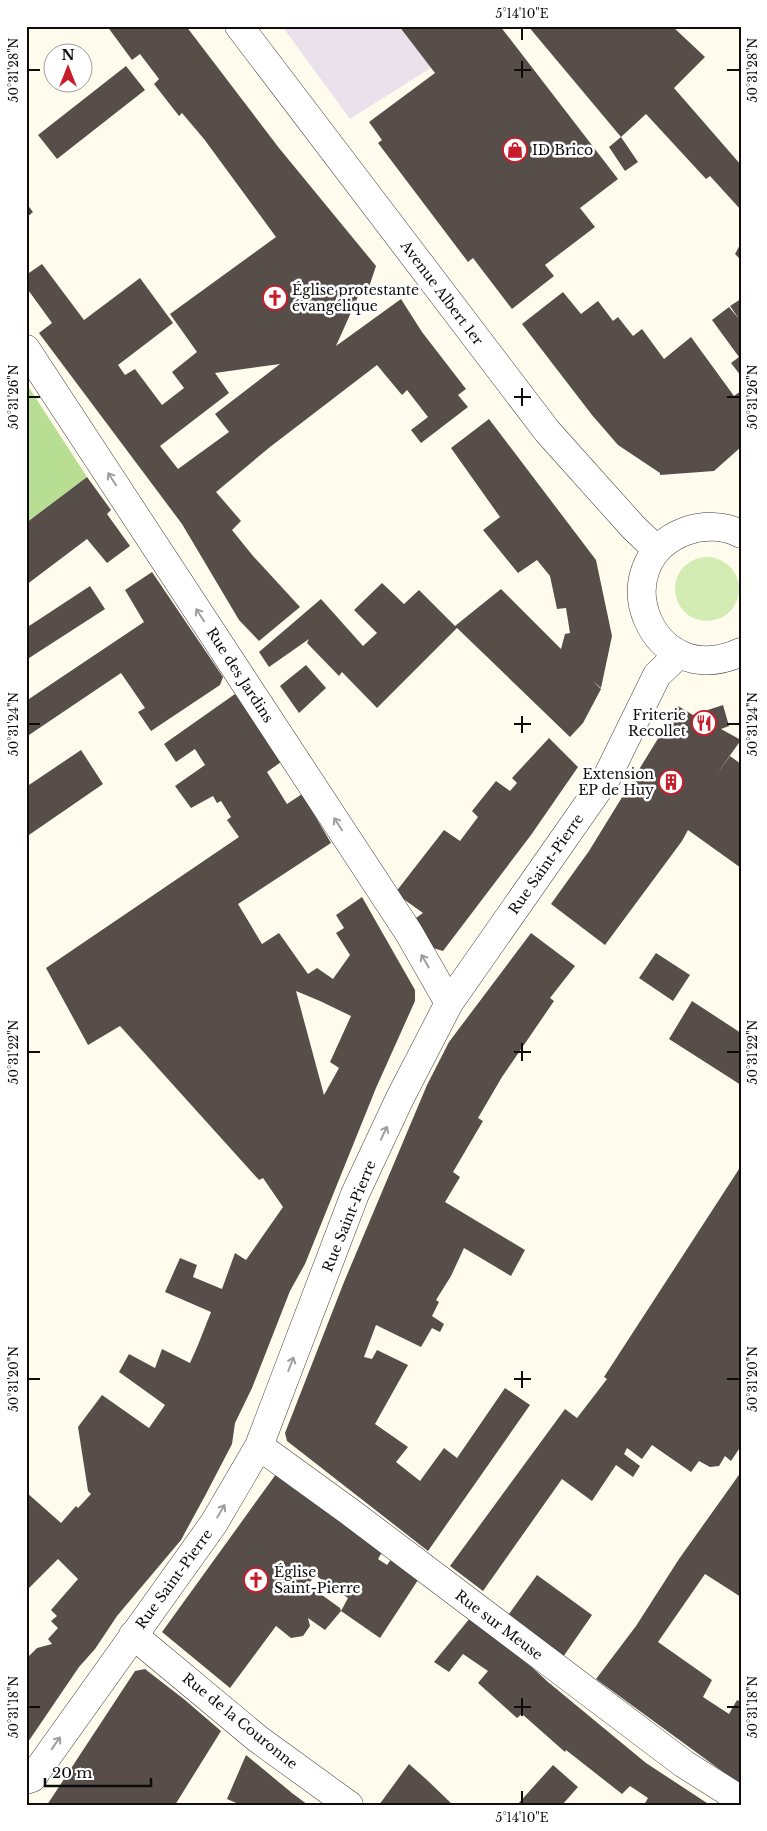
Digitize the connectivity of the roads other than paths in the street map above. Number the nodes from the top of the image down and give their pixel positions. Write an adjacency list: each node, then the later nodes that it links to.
1 (239, 26): 4 (street, Avenue Albert 1er)
2 (26, 349): 7 (street, Rue des Jardins, one-way to 2)
3 (740, 533): 4 (street)
4 (657, 550): 6 (street)
5 (741, 652): 6 (street)
6 (679, 654): 7 (street, Rue Saint-Pierre)
7 (449, 1004): 8 (street, Rue Saint-Pierre, one-way to 7)
8 (259, 1446): 9 (street, Rue Saint-Pierre, one-way to 8); 11 (street, Rue sur Meuse)
9 (133, 1635): 10 (street, Rue Saint-Pierre, one-way to 9); 12 (street, Rue de la Couronne)
10 (26, 1780)
11 (741, 1800)
12 (349, 1805)

